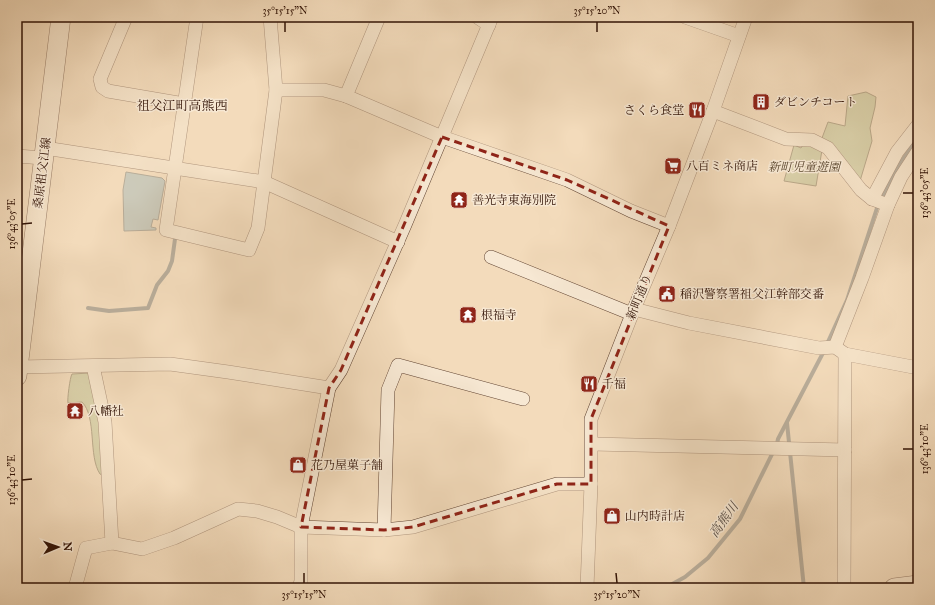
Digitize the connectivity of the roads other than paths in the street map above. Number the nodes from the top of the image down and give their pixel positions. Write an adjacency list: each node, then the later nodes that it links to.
1 (61, 17): 18 (main road, 桑原祖父江線)
2 (126, 17): 13 (street)
3 (197, 17): 13 (street)
4 (270, 17): 11 (street)
5 (379, 17): 12 (street)
6 (477, 17): 9 (street)
7 (685, 17): 10 (street)
8 (746, 17): 10 (street, 新町通り)
9 (490, 21): 16 (street)
10 (739, 36): 14 (street, 新町通り)
11 (276, 90): 12 (street); 21 (street)
12 (346, 96): 16 (street)
13 (184, 104): 20 (street)
14 (713, 111): 22 (street); 24 (street, 新町通り)
15 (918, 125): 22 (street)
16 (442, 136): 24 (street); 25 (street)
17 (918, 151): 23 (street)
18 (44, 153): 19 (street); 20 (street); 31 (main road, 桑原祖父江線)
19 (17, 156)
20 (175, 168): 21 (street); 21 (street)
21 (264, 182): 25 (street)
22 (872, 199): 23 (street)
23 (886, 204): 28 (street)
24 (669, 226): 27 (street, 新町通り)
25 (398, 242): 32 (street)
26 (492, 257): 27 (street)
27 (633, 311): 28 (street); 34 (street, 新町通り)
28 (832, 349): 30 (street); 35 (street)
29 (93, 366): 31 (street); 32 (street); 39 (street)
30 (918, 368)
31 (17, 372)
32 (329, 388): 37 (street)
33 (523, 399): 38 (street)
34 (592, 444): 35 (street); 36 (street, 新町通り)
35 (845, 450): 44 (street)
36 (591, 484): 38 (street); 43 (street, 新町通り)
37 (301, 527): 38 (street); 39 (street); 42 (street)
38 (384, 530)
39 (112, 543): 41 (street)
40 (918, 585): 45 (main road)
41 (75, 588)
42 (299, 588)
43 (586, 588)
44 (844, 588)
45 (894, 588)

